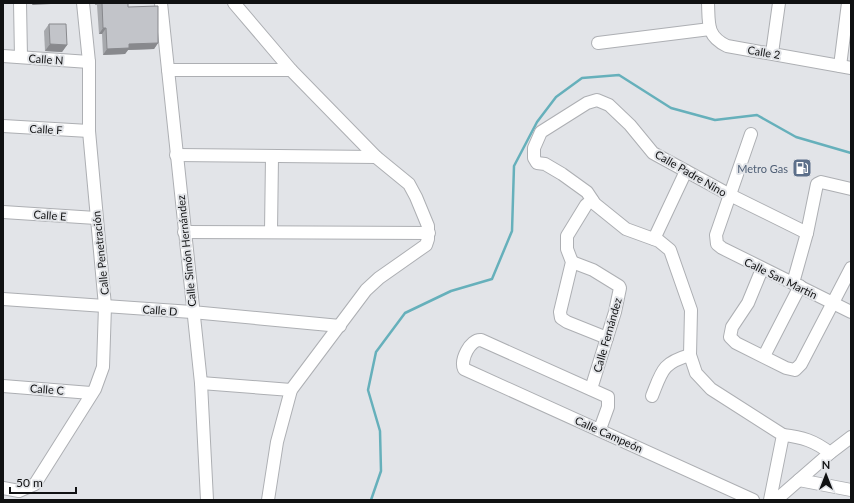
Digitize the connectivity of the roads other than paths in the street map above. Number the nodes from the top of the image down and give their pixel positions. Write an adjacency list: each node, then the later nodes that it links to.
1 (20, 3): 12 (street)
2 (82, 3): 13 (street, Calle Penetración)
3 (160, 3): 15 (street, Calle Simón Hernández)
4 (234, 3): 16 (street)
5 (708, 3): 8 (street)
6 (779, 3): 10 (street)
7 (848, 3): 14 (street)
8 (710, 29): 9 (street); 10 (street, Calle 2)
9 (598, 43)
10 (772, 53): 14 (street, Calle 2)
11 (3, 56): 12 (street, Calle N)
12 (21, 57): 13 (street, Calle N)
13 (89, 62): 18 (street, Calle Penetración)
14 (845, 67)
15 (168, 70): 16 (street); 20 (street, Calle Simón Hernández)
16 (291, 70): 22 (street)
17 (3, 126): 18 (street, Calle F)
18 (89, 131): 28 (street, Calle Penetración)
19 (751, 134): 25 (street)
20 (176, 155): 21 (street); 30 (street, Calle Simón Hernández)
21 (272, 156): 22 (street); 29 (street)
22 (376, 157): 31 (street)
23 (686, 171): 25 (street, Calle Padre Nino); 26 (street, Calle Padre Nino); 33 (street)
24 (851, 189): 32 (street)
25 (730, 195): 32 (street, Calle Padre Nino); 36 (street, Calle San Martín)
26 (592, 200): 33 (street); 34 (street)
27 (3, 212): 28 (street, Calle E)
28 (96, 218): 40 (street, Calle Penetración)
29 (271, 231): 30 (street); 31 (street)
30 (184, 232): 41 (street, Calle Simón Hernández)
31 (429, 233): 43 (street)
32 (807, 233): 37 (street)
33 (654, 239): 45 (street)
34 (572, 262): 44 (street, Calle Fernández); 44 (street)
35 (851, 268): 39 (street)
36 (762, 269): 37 (street, Calle San Martín); 46 (street)
37 (797, 284): 39 (street, Calle San Martín); 46 (street)
38 (3, 299): 40 (street, Calle D)
39 (833, 304): 42 (street, Calle San Martín); 46 (street)
40 (105, 306): 41 (street, Calle D); 51 (street, Calle Penetración)
41 (192, 312): 43 (street, Calle D); 47 (street, Calle Simón Hernández)
42 (851, 312)
43 (340, 326): 50 (street)
44 (607, 338): 49 (street, Calle Fernández)
45 (690, 355): 52 (street); 54 (street)
46 (764, 356)
47 (201, 384): 50 (street); 60 (street, Calle Simón Hernández)
48 (3, 386): 51 (street, Calle C)
49 (592, 389): 53 (street); 53 (street, Calle Campeón)
50 (291, 390): 61 (street)
51 (90, 393): 58 (street, Calle Penetración)
52 (652, 396)
53 (600, 429): 62 (street, Calle Campeón)
54 (783, 435): 56 (street); 63 (street)
55 (851, 437): 56 (street)
56 (830, 453): 57 (street)
57 (799, 480): 59 (street); 64 (street)
58 (3, 488)
59 (851, 490)
60 (207, 500)
61 (268, 500)
62 (753, 500)
63 (770, 500)
64 (776, 500)

